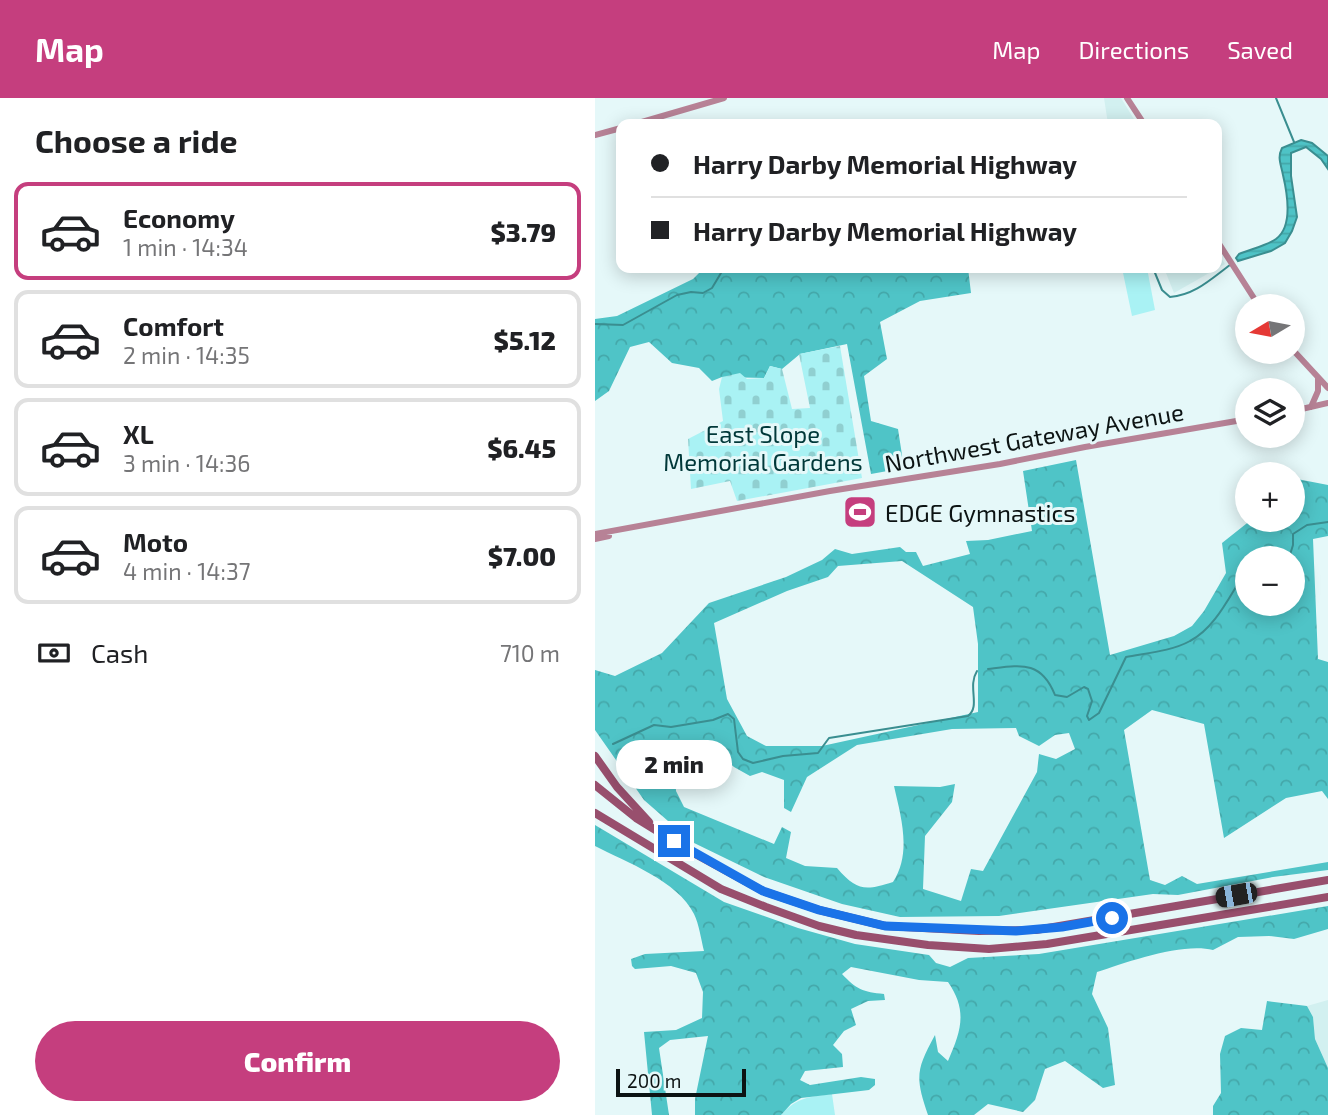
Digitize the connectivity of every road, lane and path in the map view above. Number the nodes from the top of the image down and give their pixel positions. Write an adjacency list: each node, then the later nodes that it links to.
1 (724, 98): 3 (main road)
2 (1127, 98): 4 (main road)
3 (652, 119)
4 (1141, 119)
5 (616, 129): 6 (main road)
6 (595, 135)
7 (1222, 248): 8 (main road)
8 (1252, 294)
9 (1305, 363): 10 (main road)
10 (1318, 379): 11 (main road); 13 (main road)
11 (1328, 386)
12 (1328, 403): 13 (main road)
13 (1311, 407): 14 (main road)
14 (1305, 408)
15 (1235, 421): 16 (main road, Northwest Gateway Avenue)
16 (595, 536)
17 (595, 756): 20 (highway)
18 (595, 785): 20 (highway)
19 (595, 813): 22 (highway)
20 (659, 831): 21 (highway)
21 (1328, 880)
22 (1328, 897)

